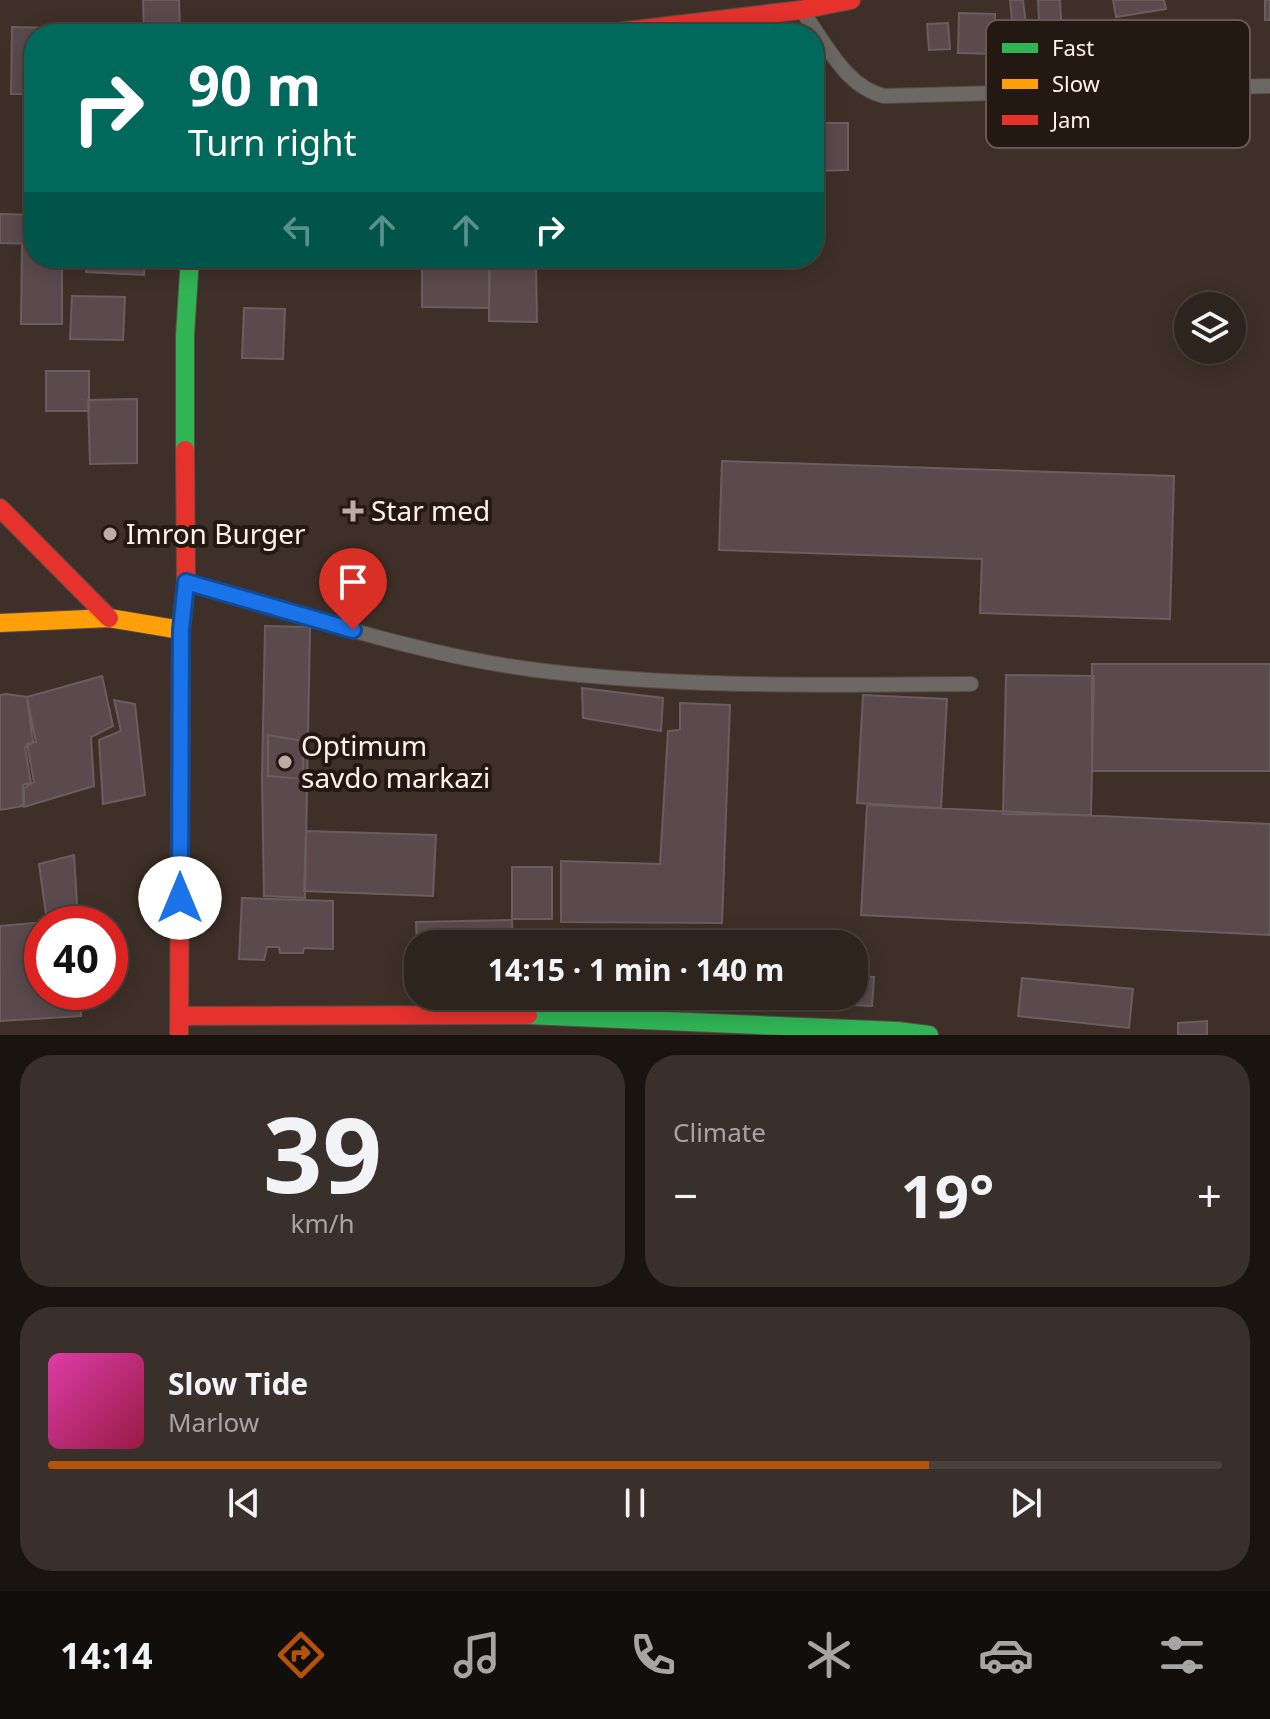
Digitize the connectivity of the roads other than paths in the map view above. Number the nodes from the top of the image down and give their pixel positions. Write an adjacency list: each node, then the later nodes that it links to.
1 (851, 0): 2 (street)
2 (801, 10): 3 (street); 4 (lane)
3 (684, 24)
4 (811, 24)
5 (824, 42): 8 (lane)
6 (1270, 86): 7 (lane)
7 (1250, 87)
8 (986, 93)
9 (189, 268): 11 (street)
10 (0, 508): 12 (street)
11 (186, 582): 14 (street); 15 (lane)
12 (109, 618): 13 (street); 14 (street)
13 (0, 623)
14 (181, 630): 16 (street)
15 (971, 684)
16 (179, 1026): 17 (street)
17 (929, 1035)

